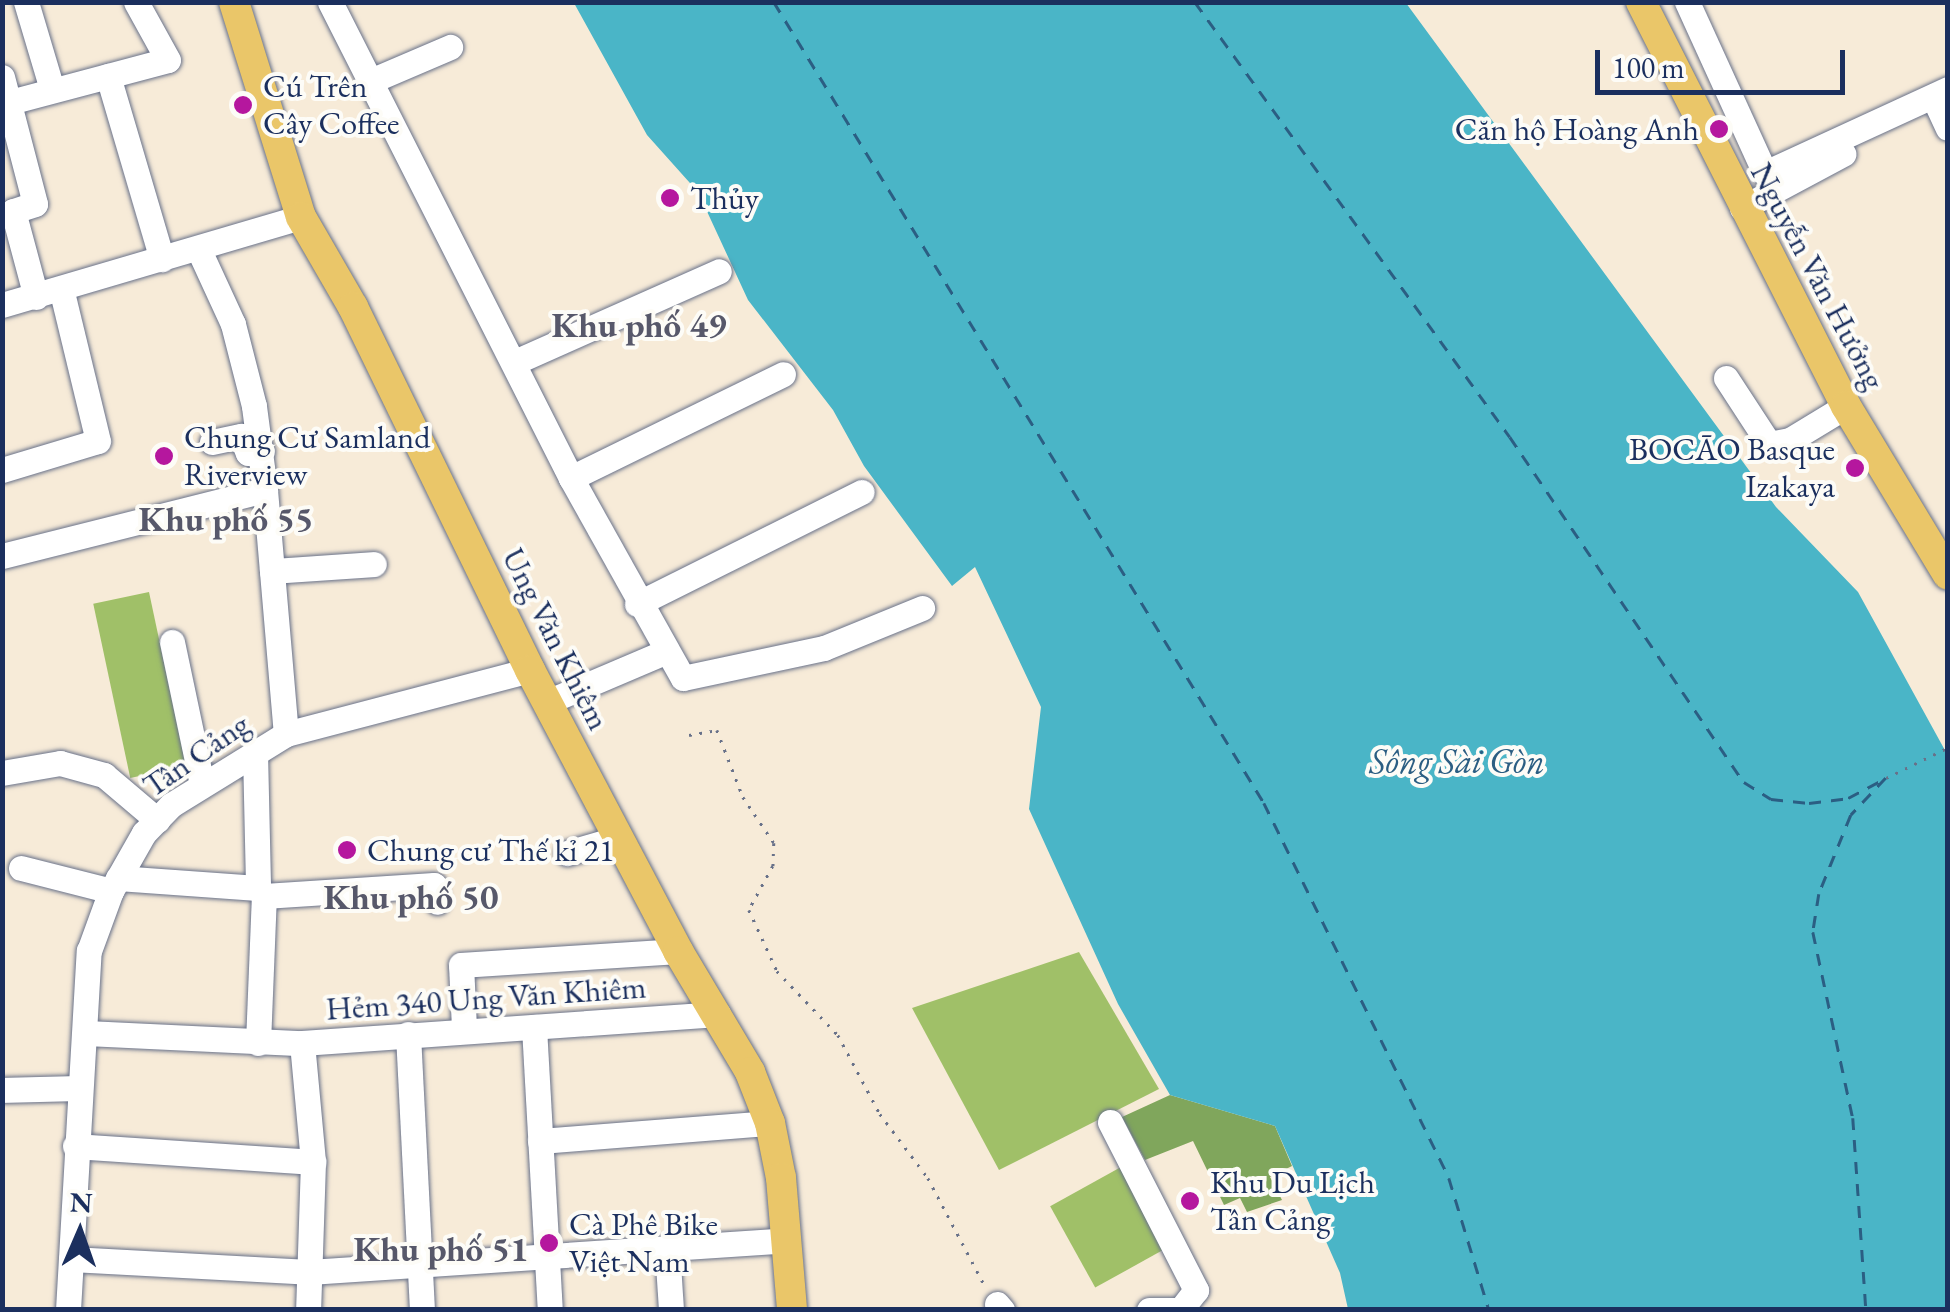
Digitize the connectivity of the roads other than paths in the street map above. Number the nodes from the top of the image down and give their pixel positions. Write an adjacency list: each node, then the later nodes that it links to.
1 (136, 2): 10 (street)
2 (234, 2): 18 (main road, Ung Văn Khiêm)
3 (330, 2): 13 (street)
4 (1641, 2): 12 (main road, Nguyễn Văn Hưởng)
5 (1688, 2): 7 (street)
6 (30, 10): 14 (street)
7 (1706, 42): 9 (street); 12 (street)
8 (450, 46): 13 (street)
9 (1717, 67): 12 (street); 16 (street)
10 (108, 76): 14 (street); 20 (street)
11 (2, 77): 15 (street)
12 (1674, 77): 17 (main road, Nguyễn Văn Hưởng)
13 (373, 80): 25 (street)
14 (52, 90): 15 (street)
15 (10, 102): 23 (street)
16 (1945, 107): 17 (street)
17 (1742, 208): 28 (main road, Nguyễn Văn Hưởng)
18 (301, 217): 19 (street); 43 (main road, Ung Văn Khiêm)
19 (199, 250): 20 (street); 30 (street)
20 (162, 259): 22 (street)
21 (719, 271): 25 (street)
22 (62, 292): 23 (street); 31 (street)
23 (36, 298): 24 (street)
24 (2, 306)
25 (515, 362): 32 (street)
26 (783, 374): 32 (street)
27 (1726, 378): 28 (street)
28 (1846, 406): 38 (main road, Nguyễn Văn Hưởng)
29 (212, 442): 30 (street)
30 (262, 451): 33 (street)
31 (2, 470)
32 (571, 478): 39 (street)
33 (266, 490): 35 (street); 37 (street)
34 (862, 492): 39 (street)
35 (2, 556)
36 (374, 564): 37 (street)
37 (272, 571): 45 (street)
38 (1948, 575)
39 (637, 604): 42 (street)
40 (922, 608): 42 (street)
41 (172, 642): 48 (street)
42 (667, 652): 44 (street)
43 (530, 670): 44 (main road, Ung Văn Khiêm); 45 (street, Tân Cảng)
44 (548, 702): 50 (main road, Ung Văn Khiêm)
45 (286, 734): 46 (street, Tân Cảng)
46 (255, 752): 48 (street, Tân Cảng); 54 (street)
47 (2, 773): 49 (street)
48 (202, 784): 49 (street, Tân Cảng)
49 (158, 820): 53 (street, Tân Cảng)
50 (619, 838): 51 (street); 56 (main road, Ung Văn Khiêm)
51 (566, 853)
52 (22, 868): 53 (street)
53 (114, 884): 54 (street); 60 (street, Tân Cảng)
54 (261, 892): 55 (street); 62 (street)
55 (437, 902)
56 (678, 951): 57 (main road, Ung Văn Khiêm); 59 (street)
57 (718, 1014): 58 (street, Hẻm 340 Ung Văn Khiêm); 67 (main road, Ung Văn Khiêm)
58 (534, 1027): 59 (street, Hẻm 340 Ung Văn Khiêm); 68 (street)
59 (464, 1028): 61 (street, Hẻm 340 Ung Văn Khiêm)
60 (86, 1032): 62 (street, Hẻm 340 Ung Văn Khiêm); 64 (street, Tân Cảng)
61 (408, 1034): 63 (street, Hẻm 340 Ung Văn Khiêm); 75 (street)
62 (258, 1043): 63 (street, Hẻm 340 Ung Văn Khiêm)
63 (302, 1043): 70 (street)
64 (76, 1088): 65 (street); 69 (street, Tân Cảng)
65 (2, 1090)
66 (1110, 1122): 77 (street)
67 (770, 1123): 68 (street); 71 (main road, Ung Văn Khiêm)
68 (540, 1142): 73 (street)
69 (76, 1146): 70 (street); 74 (street, Tân Cảng)
70 (314, 1162): 76 (street)
71 (787, 1240): 72 (street); 83 (main road, Ung Văn Khiêm)
72 (667, 1248): 73 (street); 82 (street)
73 (546, 1253): 75 (street); 81 (street)
74 (71, 1260): 76 (street); 78 (street, Tân Cảng)
75 (420, 1260): 76 (street); 80 (street)
76 (309, 1272): 79 (street)
77 (1181, 1309): 84 (street)
78 (68, 1310)
79 (308, 1310)
80 (422, 1310)
81 (550, 1310)
82 (672, 1310)
83 (792, 1310)
84 (1149, 1310)

